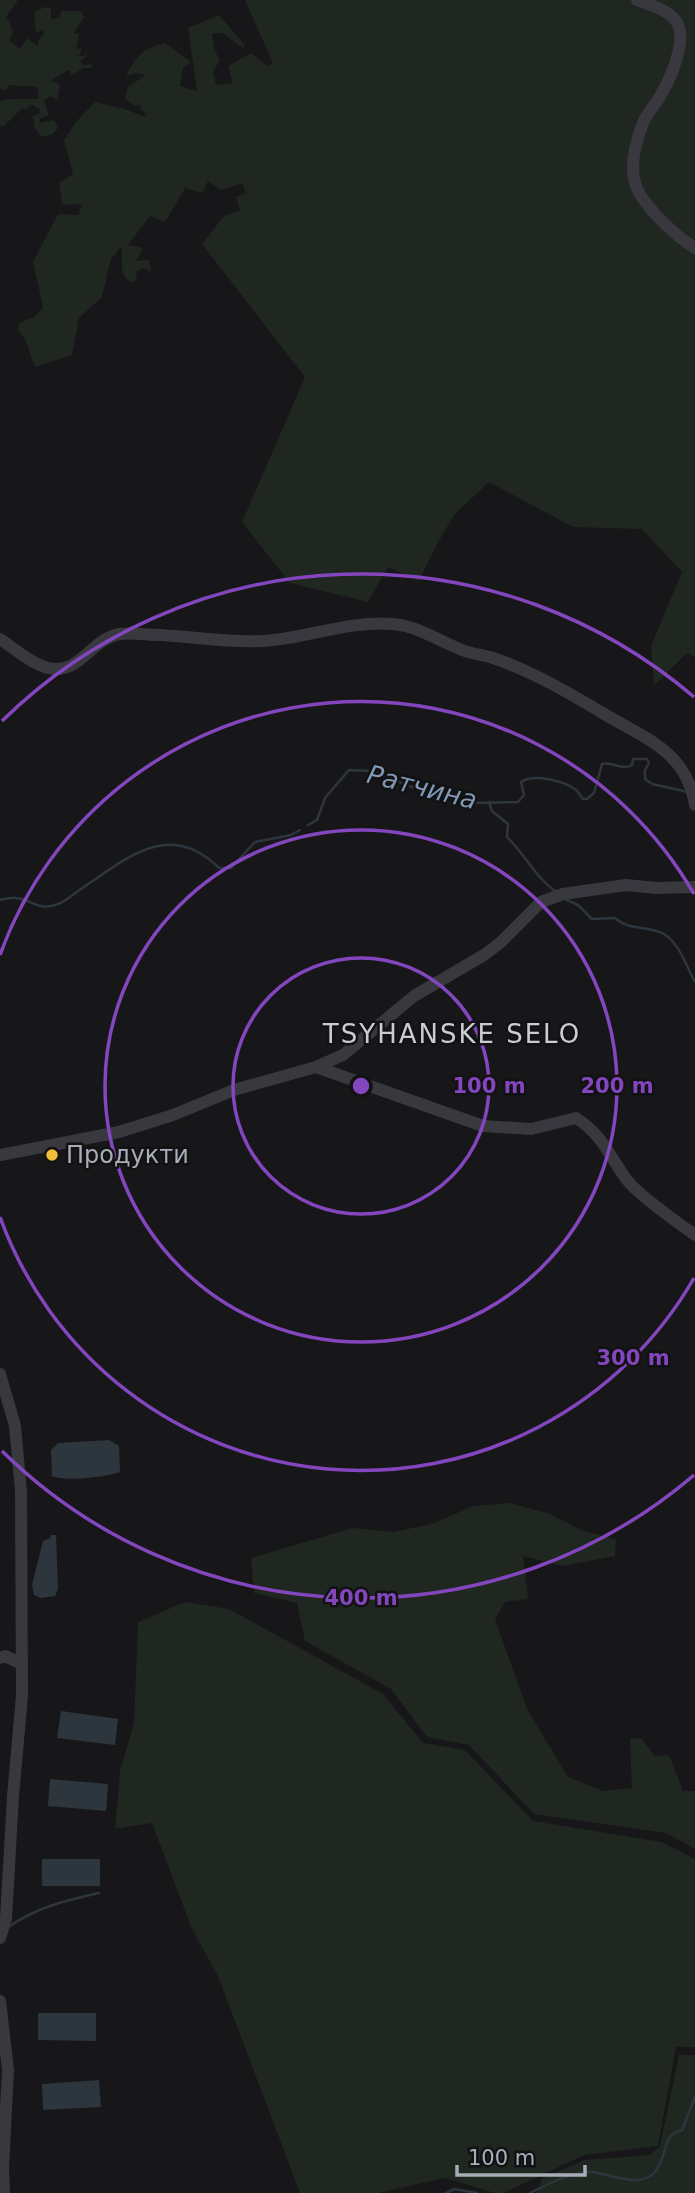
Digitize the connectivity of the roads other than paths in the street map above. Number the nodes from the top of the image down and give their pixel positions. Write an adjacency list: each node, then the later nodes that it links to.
1 (637, 0): 2 (street)
2 (695, 248)
3 (0, 639): 4 (street)
4 (695, 805)
5 (695, 887): 6 (street)
6 (316, 1067): 7 (street); 8 (street)
7 (0, 1155)
8 (695, 1235)
9 (0, 1374): 11 (street)
10 (0, 1658): 11 (street)
11 (22, 1664): 12 (street)
12 (0, 1938)
13 (0, 2001): 14 (street)
14 (4, 2193)

